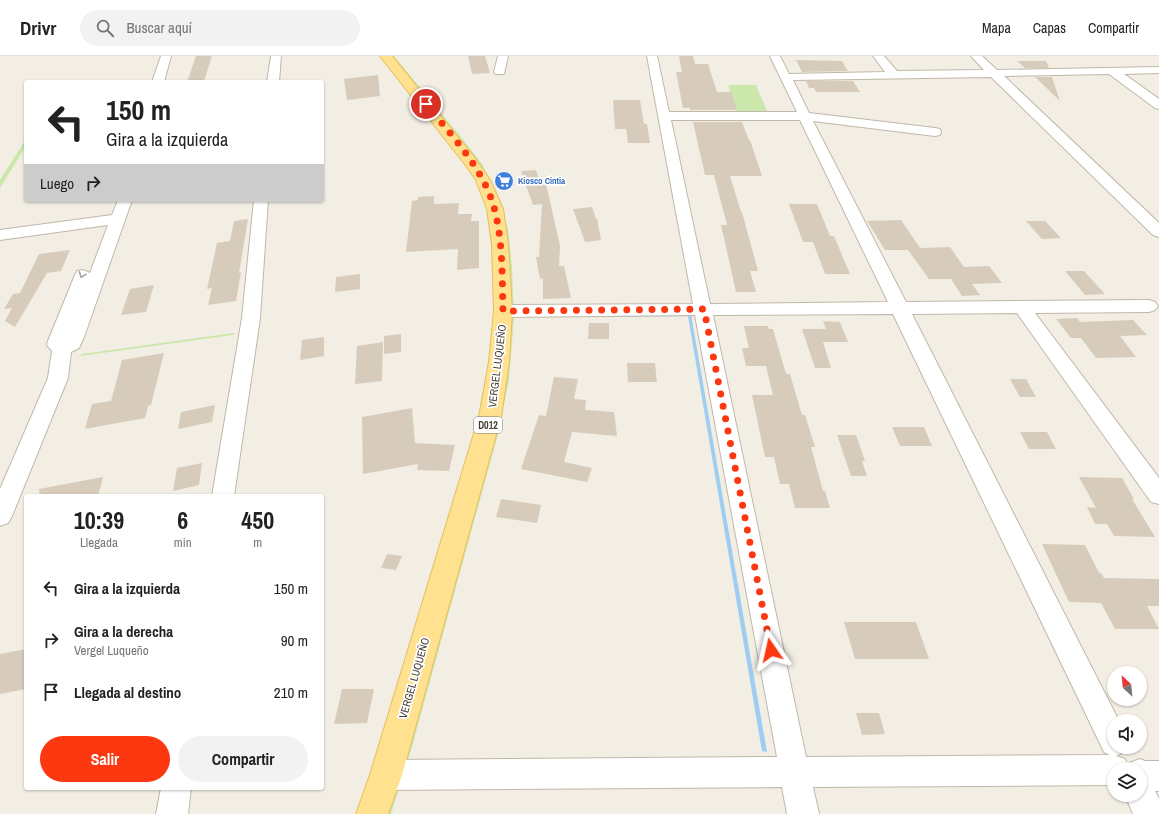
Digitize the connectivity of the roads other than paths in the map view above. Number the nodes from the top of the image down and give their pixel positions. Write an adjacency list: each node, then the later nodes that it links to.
1 (166, 56): 18 (street)
2 (175, 56): 19 (street)
3 (276, 56): 20 (street)
4 (386, 56): 35 (main road, VERGEL LUQUEÑO / D012)
5 (503, 56): 14 (street)
6 (652, 56): 22 (street)
7 (775, 56): 17 (street)
8 (878, 56): 16 (street)
9 (976, 56): 15 (street)
10 (1084, 60): 12 (street)
11 (1159, 70): 13 (street)
12 (1100, 71): 13 (street); 15 (street)
13 (1112, 71): 21 (street)
14 (500, 72)
15 (994, 73): 16 (street); 29 (street)
16 (894, 75): 17 (street)
17 (786, 77): 23 (street)
18 (159, 80)
19 (169, 80)
20 (273, 80)
21 (1159, 105)
22 (665, 116): 23 (street); 34 (street)
23 (805, 116): 24 (street); 33 (street)
24 (935, 132)
25 (112, 202): 28 (street)
26 (124, 202): 28 (street)
27 (261, 202): 36 (street)
28 (111, 220): 30 (street); 38 (street)
29 (1159, 232)
30 (0, 235)
31 (1021, 306): 32 (street); 33 (street); 37 (street)
32 (1149, 306)
33 (900, 307): 34 (street); 39 (street)
34 (704, 309): 35 (street); 41 (street)
35 (503, 311): 42 (main road, VERGEL LUQUEÑO / D012)
36 (223, 494)
37 (1159, 495)
38 (0, 516)
39 (1107, 728)
40 (1107, 770): 41 (street)
41 (795, 772): 42 (street); 49 (street)
42 (386, 775): 48 (main road, VERGEL LUQUEÑO / D012)
43 (1147, 776): 44 (street)
44 (1159, 776)
45 (176, 790): 47 (street)
46 (1144, 802): 50 (street)
47 (172, 814)
48 (372, 814)
49 (803, 814)
50 (1150, 814)

